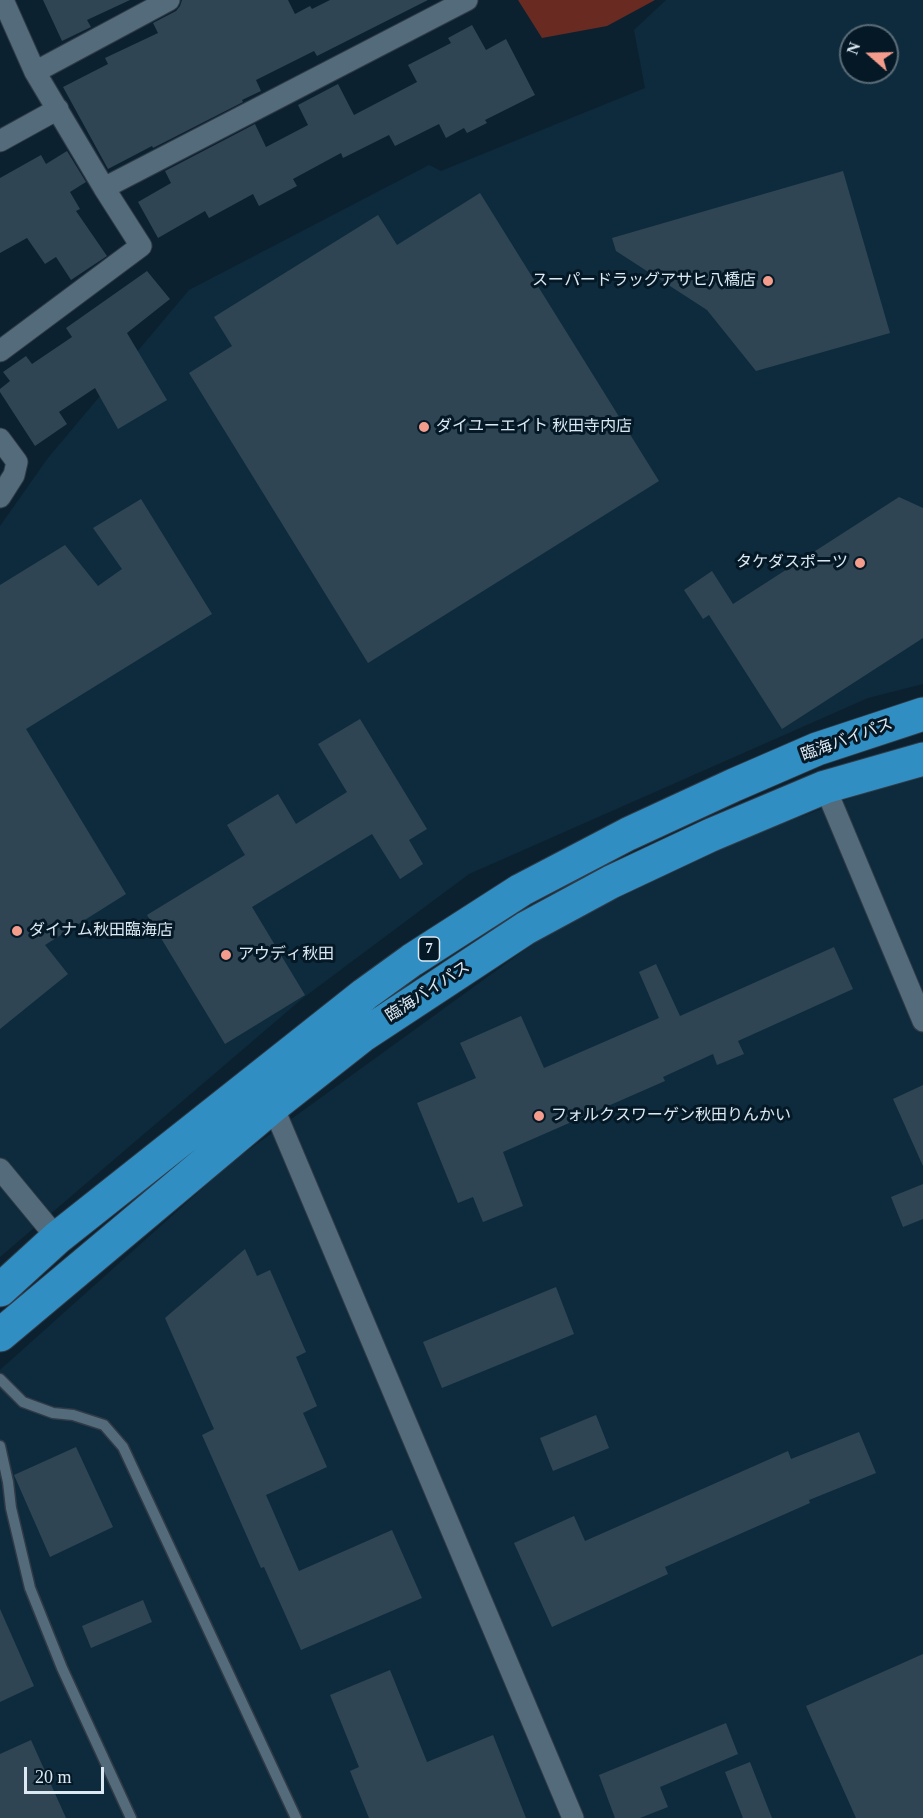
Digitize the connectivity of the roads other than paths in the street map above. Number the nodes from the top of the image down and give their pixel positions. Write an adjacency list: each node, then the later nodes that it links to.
1 (3, 0): 4 (street)
2 (169, 0): 4 (street)
3 (467, 0): 7 (street)
4 (35, 72): 5 (street)
5 (58, 109): 6 (street); 7 (street)
6 (0, 141)
7 (104, 188): 8 (street)
8 (0, 351)
9 (0, 439): 10 (street)
10 (0, 496)
11 (923, 714): 15 (highway, 臨海バイパス / 7)
12 (923, 759): 13 (highway, 臨海バイパス / 7)
13 (825, 787): 14 (street); 16 (highway, 臨海バイパス / 7)
14 (923, 1021)
15 (261, 1076): 16 (street); 18 (highway, 臨海バイパス / 7)
16 (273, 1106): 20 (highway, 臨海バイパス / 7); 25 (street)
17 (0, 1169): 18 (street)
18 (57, 1238): 19 (highway, 臨海バイパス / 7)
19 (0, 1290)
20 (0, 1335)
21 (0, 1379): 24 (lane)
22 (0, 1446): 23 (lane)
23 (131, 1818)
24 (296, 1818)
25 (573, 1818)

